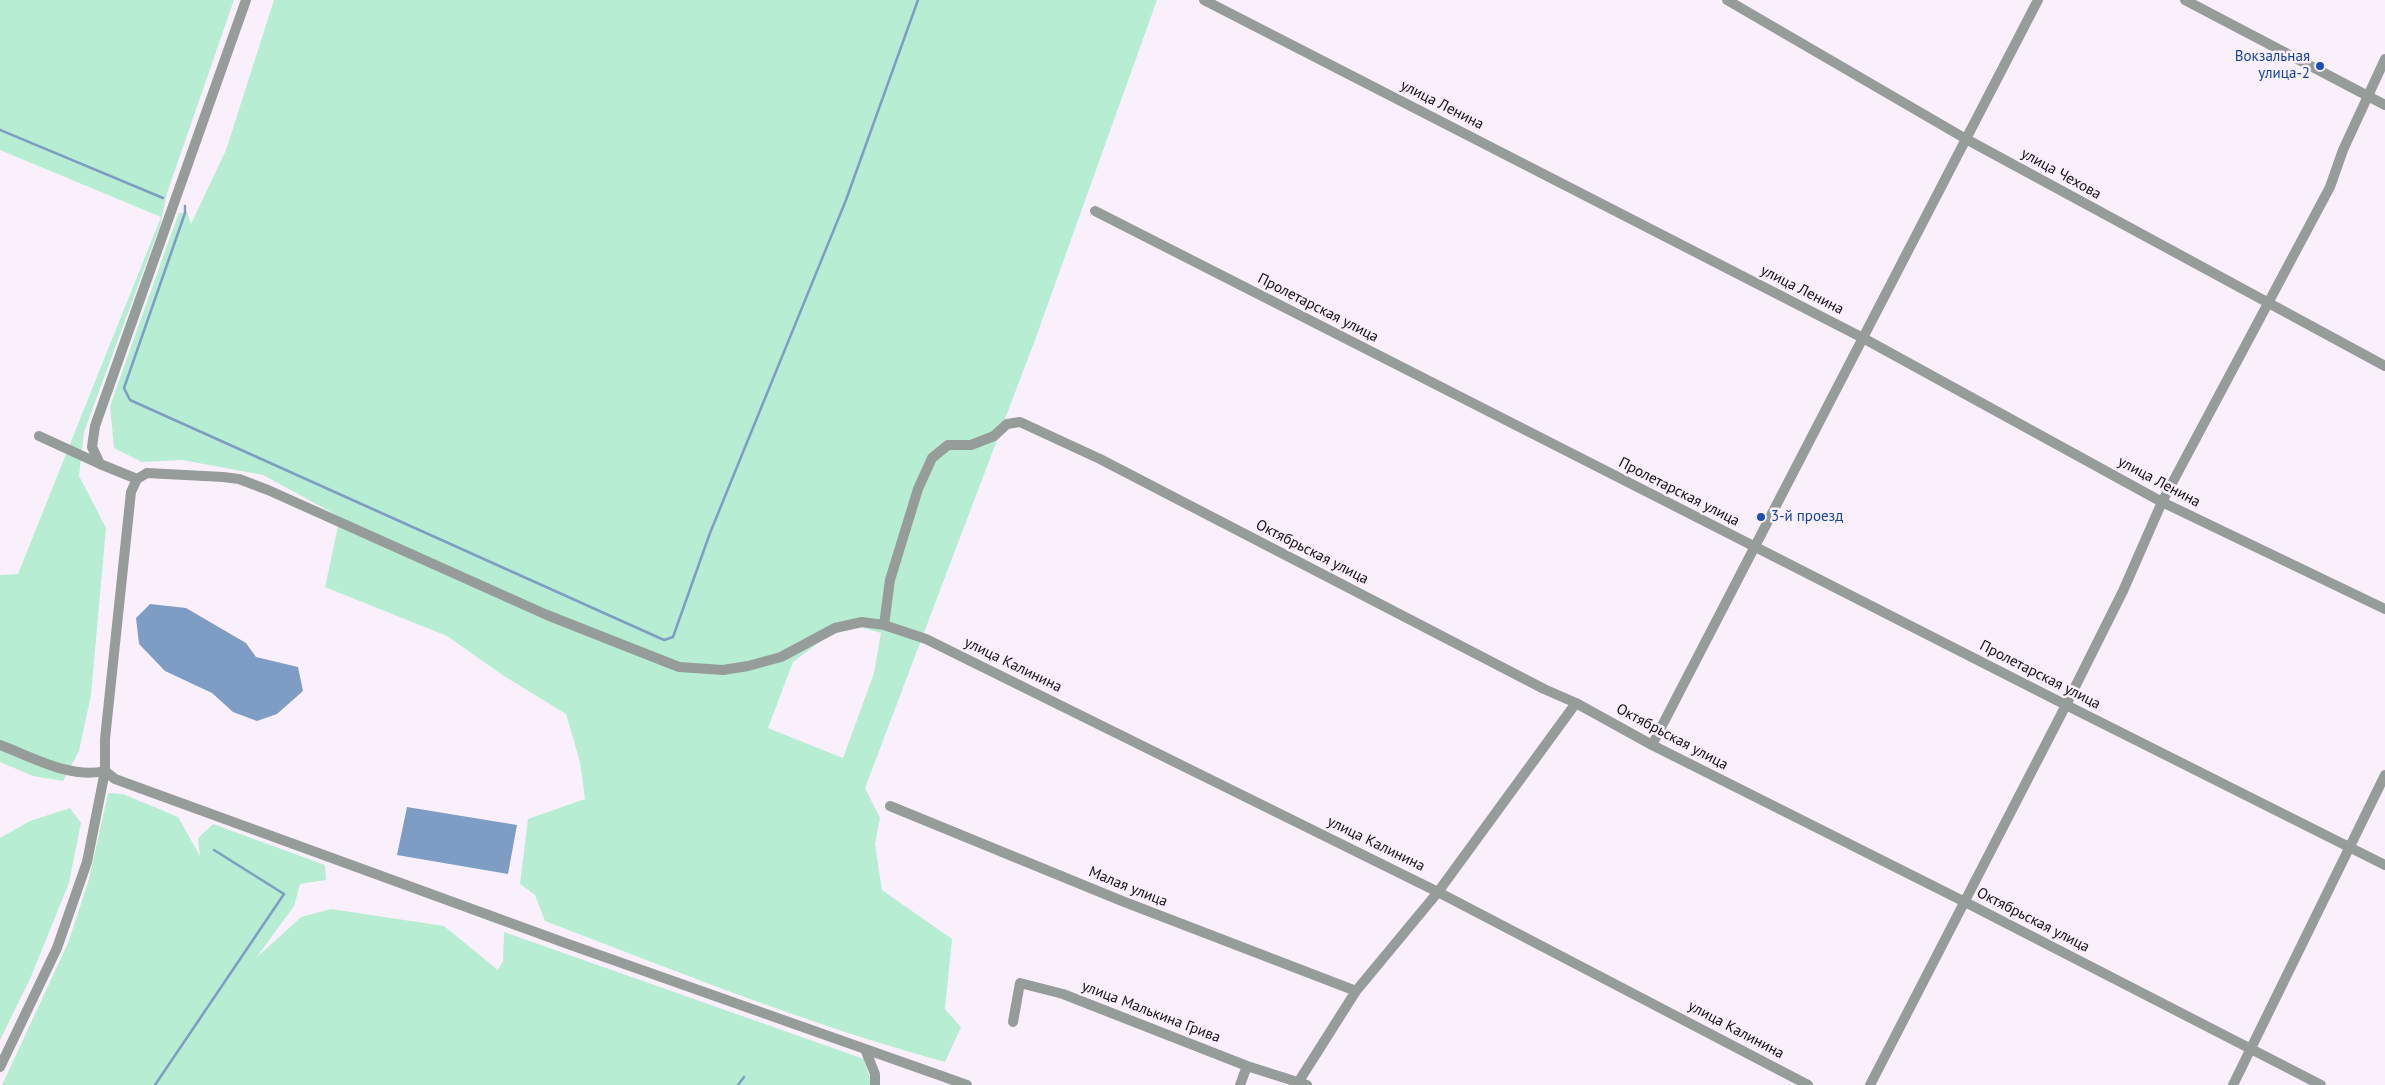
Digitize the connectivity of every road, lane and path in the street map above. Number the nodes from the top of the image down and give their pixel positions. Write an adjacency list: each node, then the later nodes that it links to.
1 (246, 0): 16 (street)
2 (1204, 0): 13 (street, улица Ленина)
3 (1727, 0): 6 (street, улица Чехова)
4 (2038, 0): 10 (street)
5 (2185, 0): 8 (street)
6 (1740, 3): 10 (street, улица Чехова)
7 (2385, 59): 8 (street)
8 (2367, 96): 9 (street); 12 (street)
9 (2385, 105)
10 (1966, 139): 12 (street, улица Чехова); 13 (street)
11 (1094, 211): 19 (street, Пролетарская улица)
12 (2269, 304): 14 (street, улица Чехова); 18 (street)
13 (1863, 338): 18 (street, улица Ленина); 19 (street)
14 (2385, 366)
15 (39, 436): 16 (street)
16 (100, 464): 17 (street)
17 (137, 479): 21 (street, улица Калинина); 26 (street)
18 (2162, 502): 20 (street, улица Ленина); 23 (street)
19 (1755, 547): 23 (street, Пролетарская улица); 25 (street)
20 (2385, 609)
21 (884, 626): 22 (street, Октябрьская улица); 31 (street, улица Калинина)
22 (1576, 702): 25 (street, Октябрьская улица); 31 (street)
23 (2066, 706): 29 (street, Пролетарская улица); 32 (street)
24 (0, 745): 26 (street)
25 (1652, 745): 32 (street, Октябрьская улица)
26 (105, 771): 36 (street); 38 (street)
27 (2385, 775): 29 (street)
28 (890, 806): 33 (street, Малая улица)
29 (2349, 846): 30 (street, Пролетарская улица); 35 (street)
30 (2385, 865)
31 (1438, 892): 33 (street); 43 (street, улица Калинина)
32 (1965, 902): 35 (street, Октябрьская улица); 44 (street)
33 (1356, 991): 39 (street)
34 (1013, 1022): 37 (street, улица Малькина Грива)
35 (2250, 1048): 45 (street); 46 (street, Октябрьская улица)
36 (865, 1049): 40 (street); 41 (street)
37 (1248, 1066): 39 (street, улица Малькина Грива); 42 (street)
38 (0, 1067)
39 (1303, 1083)
40 (875, 1085)
41 (967, 1085)
42 (1240, 1085)
43 (1808, 1085)
44 (1870, 1085)
45 (2234, 1085)
46 (2321, 1085)

